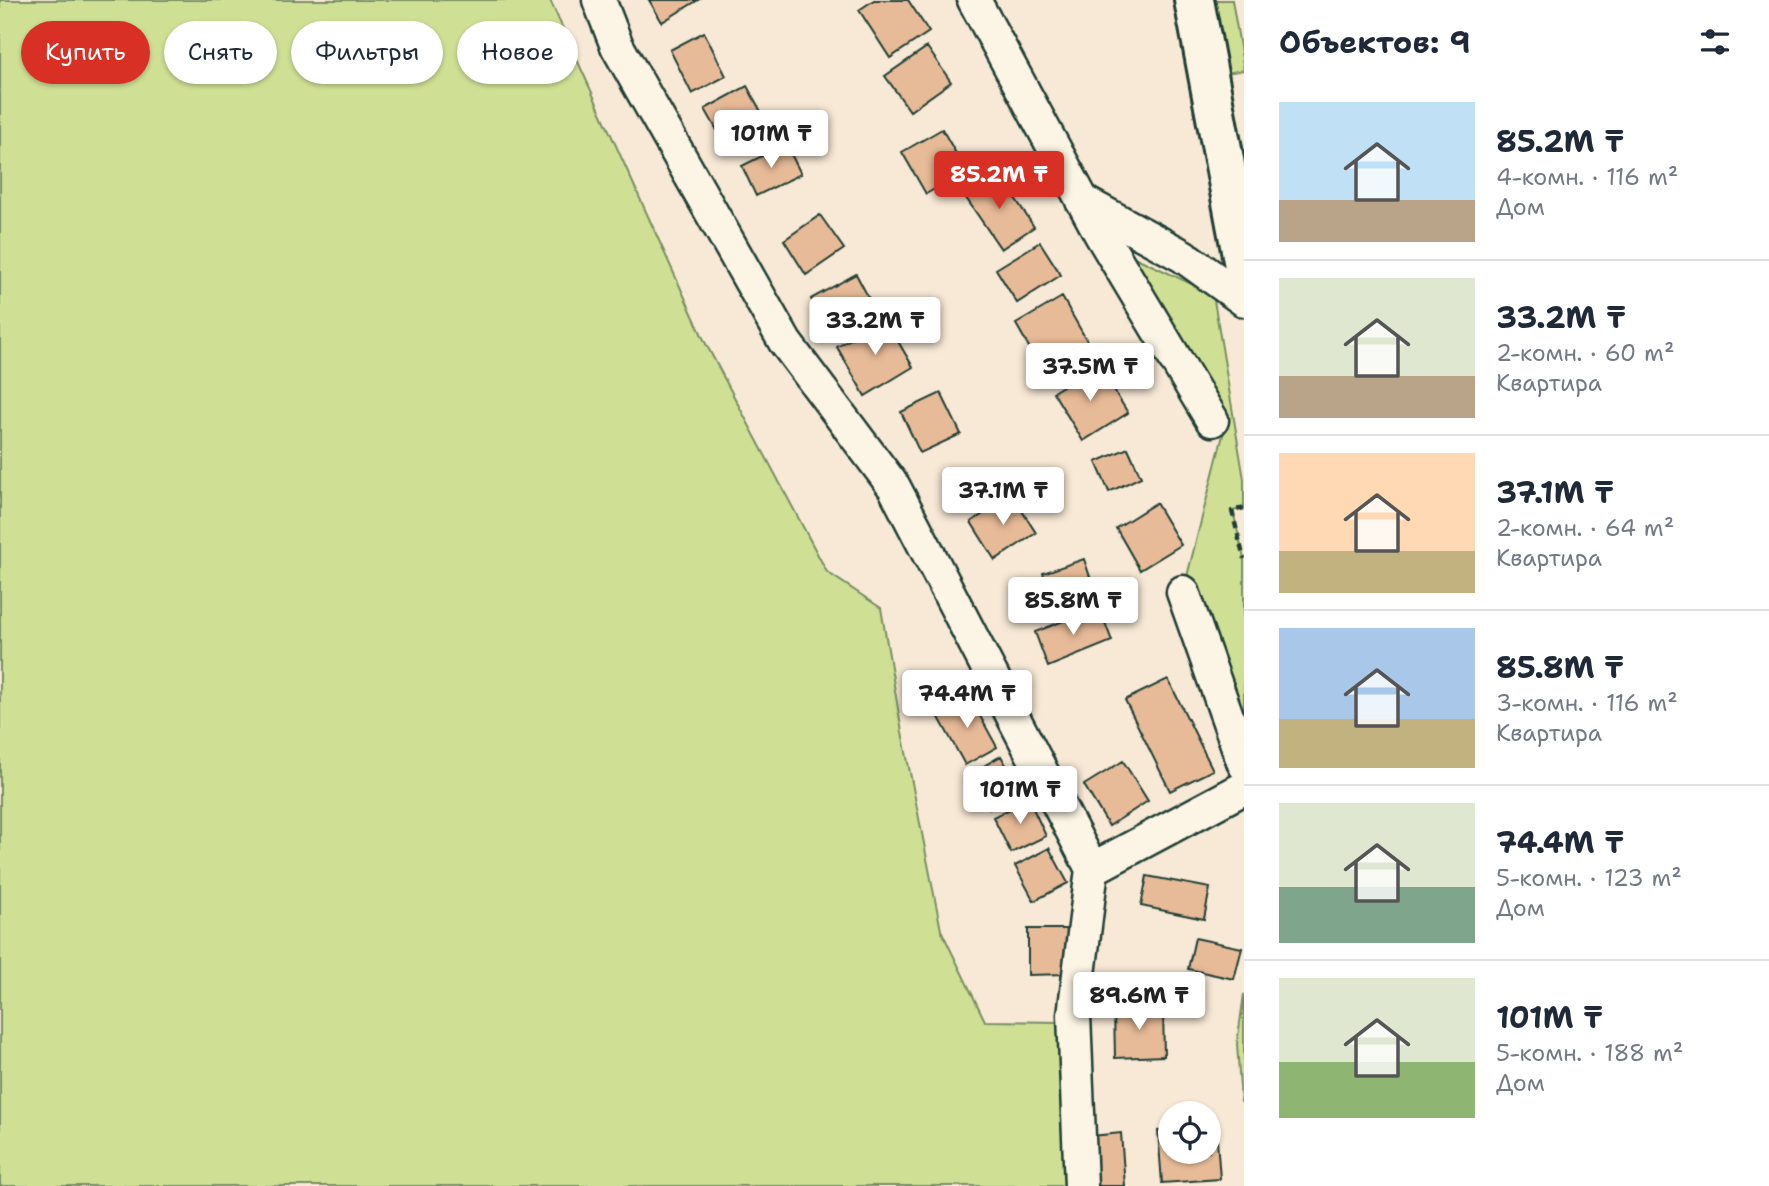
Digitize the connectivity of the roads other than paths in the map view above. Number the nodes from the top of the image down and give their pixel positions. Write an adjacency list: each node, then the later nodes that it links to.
1 (598, 0): 11 (street)
2 (974, 0): 4 (street)
3 (1194, 0): 5 (main road)
4 (1082, 201): 6 (street); 7 (street)
5 (1244, 266)
6 (1244, 300)
7 (1212, 421)
8 (1183, 592): 9 (street)
9 (1244, 764)
10 (1244, 788): 11 (street)
11 (1092, 869): 12 (street)
12 (1081, 1186)

